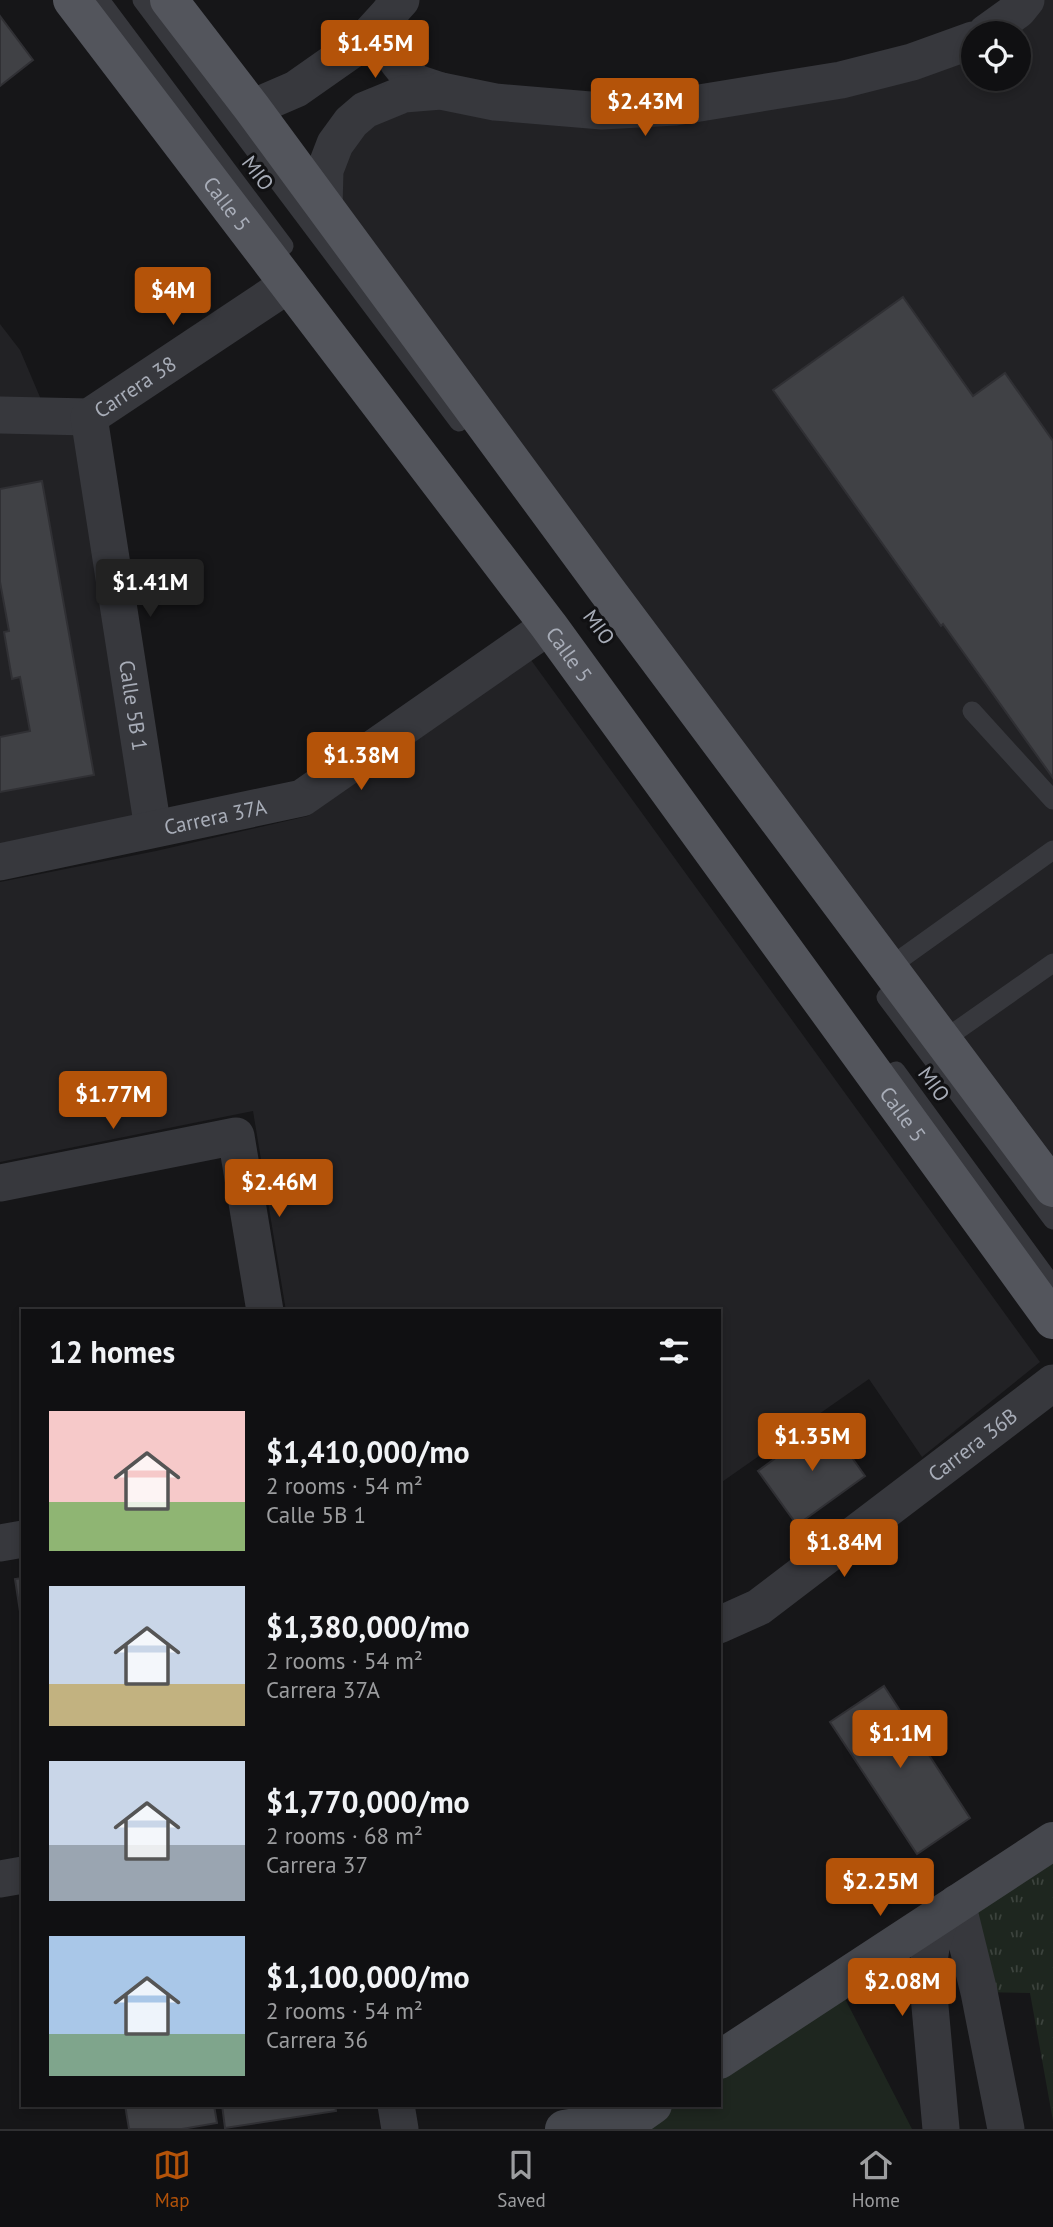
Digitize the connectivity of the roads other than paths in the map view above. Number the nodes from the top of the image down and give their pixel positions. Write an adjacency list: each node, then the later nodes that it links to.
1 (72, 0): 12 (main road, Calle 5)
2 (100, 0): 26 (lane, MIO)
3 (142, 0): 15 (lane, MIO)
4 (169, 0): 10 (main road)
5 (1026, 0): 7 (street)
6 (396, 6): 9 (street); 10 (street)
7 (1003, 21)
8 (961, 44): 9 (street)
9 (441, 91): 11 (street)
10 (252, 108): 11 (main road)
11 (324, 207): 25 (main road)
12 (289, 284): 14 (street, Carrera 38); 17 (main road, Calle 5)
13 (0, 415): 14 (street, Carrera 38)
14 (89, 417): 20 (street, Calle 5B 1)
15 (474, 442)
16 (491, 464): 23 (lane, MIO)
17 (549, 626): 20 (street, Carrera 37A); 34 (main road, Calle 5)
18 (972, 711): 19 (lane)
19 (1053, 800)
20 (153, 829): 22 (street, Carrera 37A)
21 (1053, 850): 25 (lane)
22 (0, 862)
23 (832, 923)
24 (1053, 963): 27 (lane)
25 (881, 973): 27 (main road); 31 (lane, MIO)
26 (841, 996)
27 (942, 1041): 30 (main road)
28 (881, 1051): 32 (lane, MIO)
29 (0, 1182): 33 (street)
30 (1053, 1188)
31 (1053, 1220)
32 (1053, 1286)
33 (265, 1309)
34 (1053, 1320)
35 (1053, 1383): 38 (street, Carrera 36B)
36 (21, 1539): 37 (street)
37 (0, 1543)
38 (721, 1624)
39 (1053, 1841): 41 (street)
40 (1053, 1862): 41 (lane)
41 (1012, 1867): 44 (street)
42 (21, 1875): 43 (street)
43 (0, 1879)
44 (949, 1909): 45 (street); 50 (street); 51 (street)
45 (721, 2059)
46 (396, 2107): 48 (street)
47 (650, 2107): 49 (street)
48 (400, 2129)
49 (564, 2129)
50 (941, 2129)
51 (1006, 2129)

